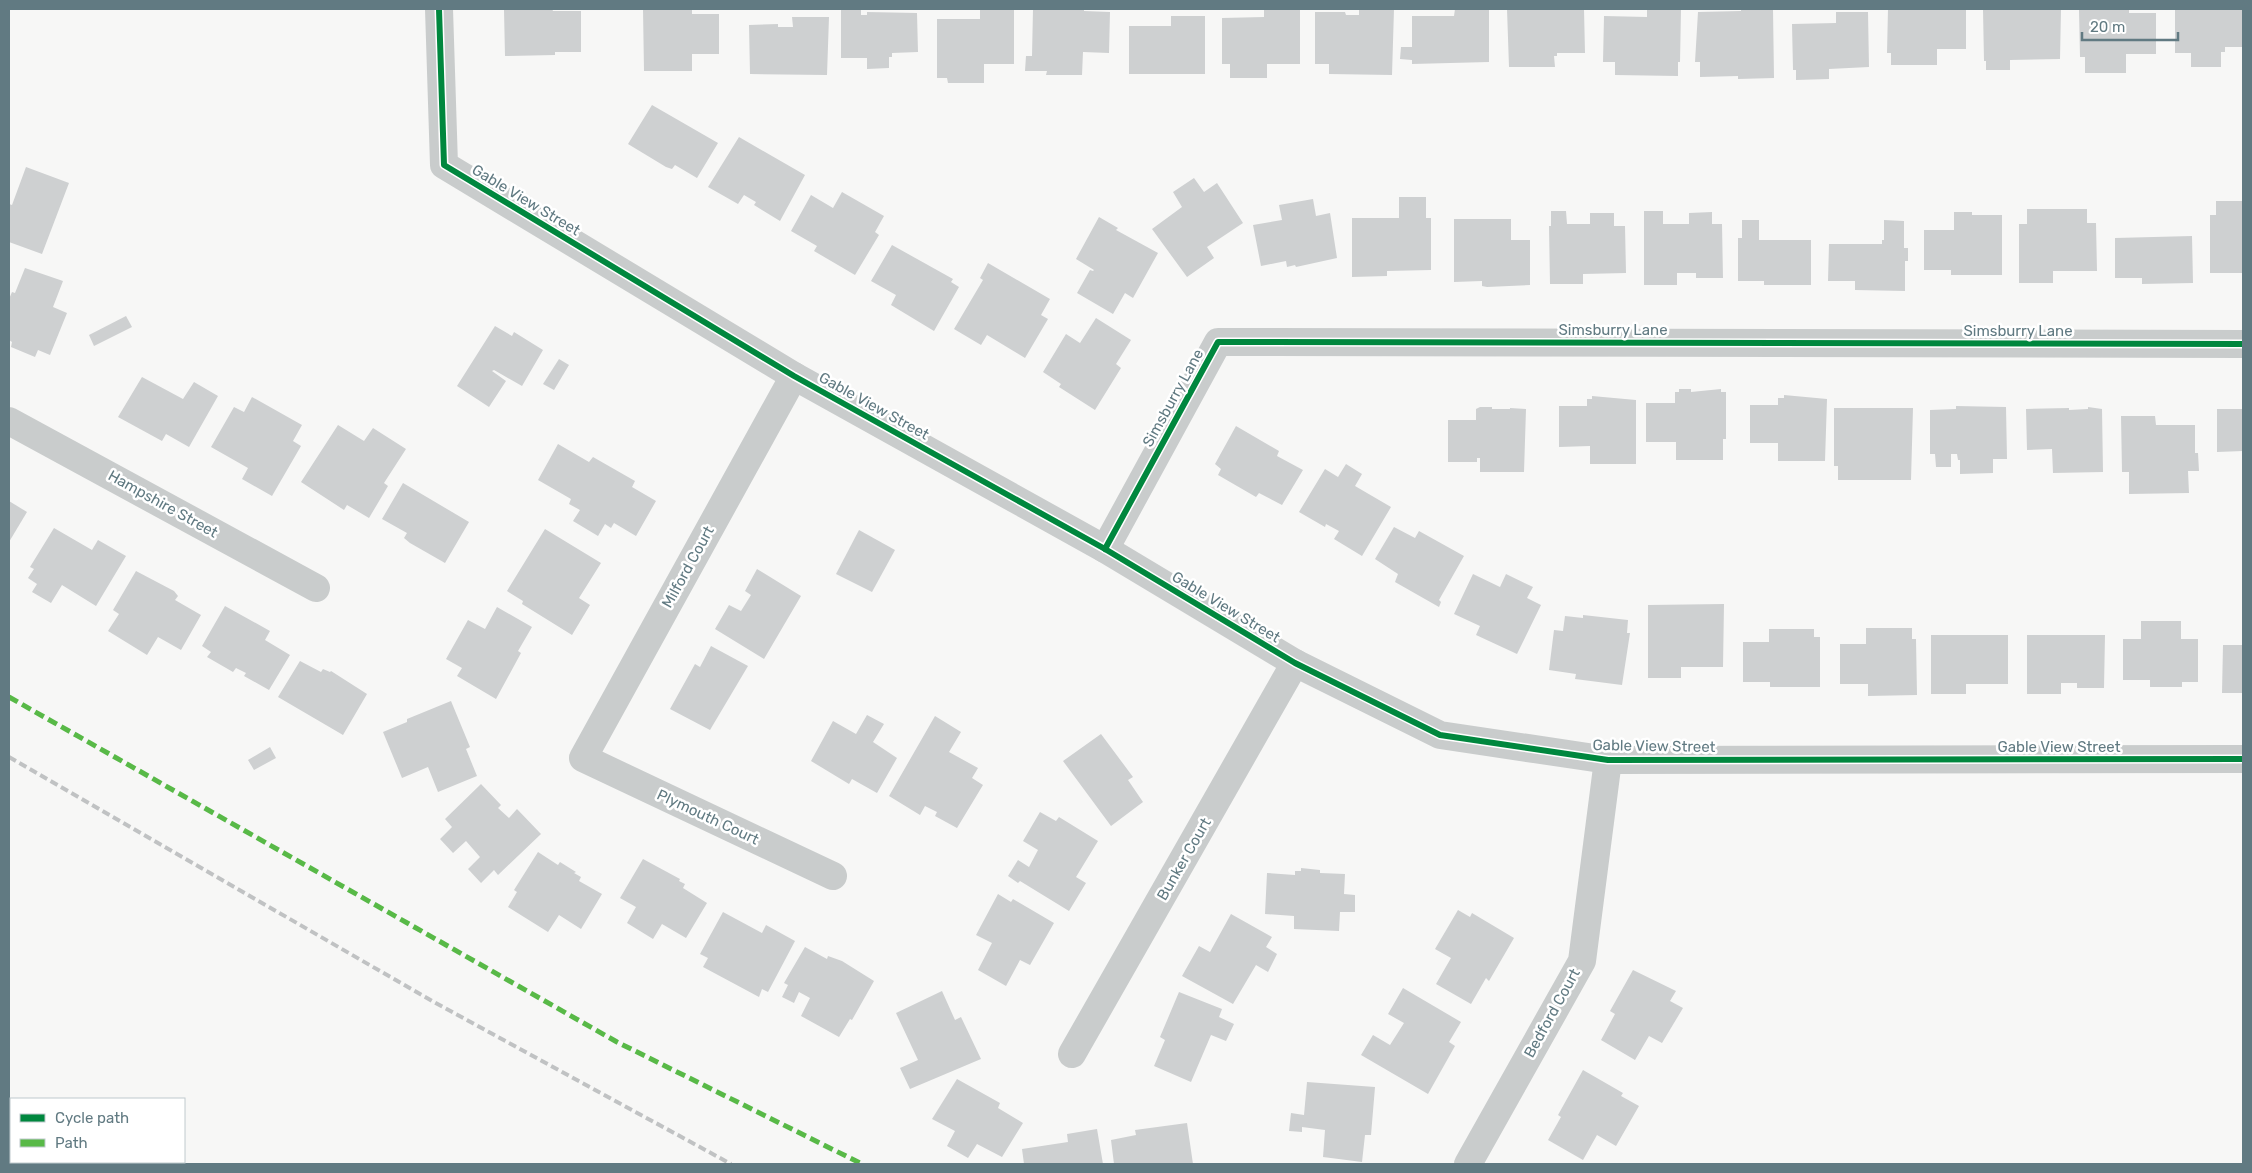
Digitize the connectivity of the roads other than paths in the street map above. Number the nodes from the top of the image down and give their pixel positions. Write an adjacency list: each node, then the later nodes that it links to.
1 (439, 9): 3 (street, Gable View Street)
2 (2243, 344): 5 (street, Simsburry Lane)
3 (794, 376): 5 (street, Gable View Street); 8 (street, Milford Court)
4 (9, 421): 6 (street, Hampshire Street)
5 (1104, 549): 7 (street, Gable View Street)
6 (316, 588)
7 (1295, 663): 10 (street, Gable View Street); 12 (street, Bunker Court)
8 (583, 758): 11 (street, Plymouth Court)
9 (2243, 759): 10 (street, Gable View Street)
10 (1608, 760): 13 (street, Bedford Court)
11 (833, 876)
12 (1072, 1054)
13 (1468, 1164)

